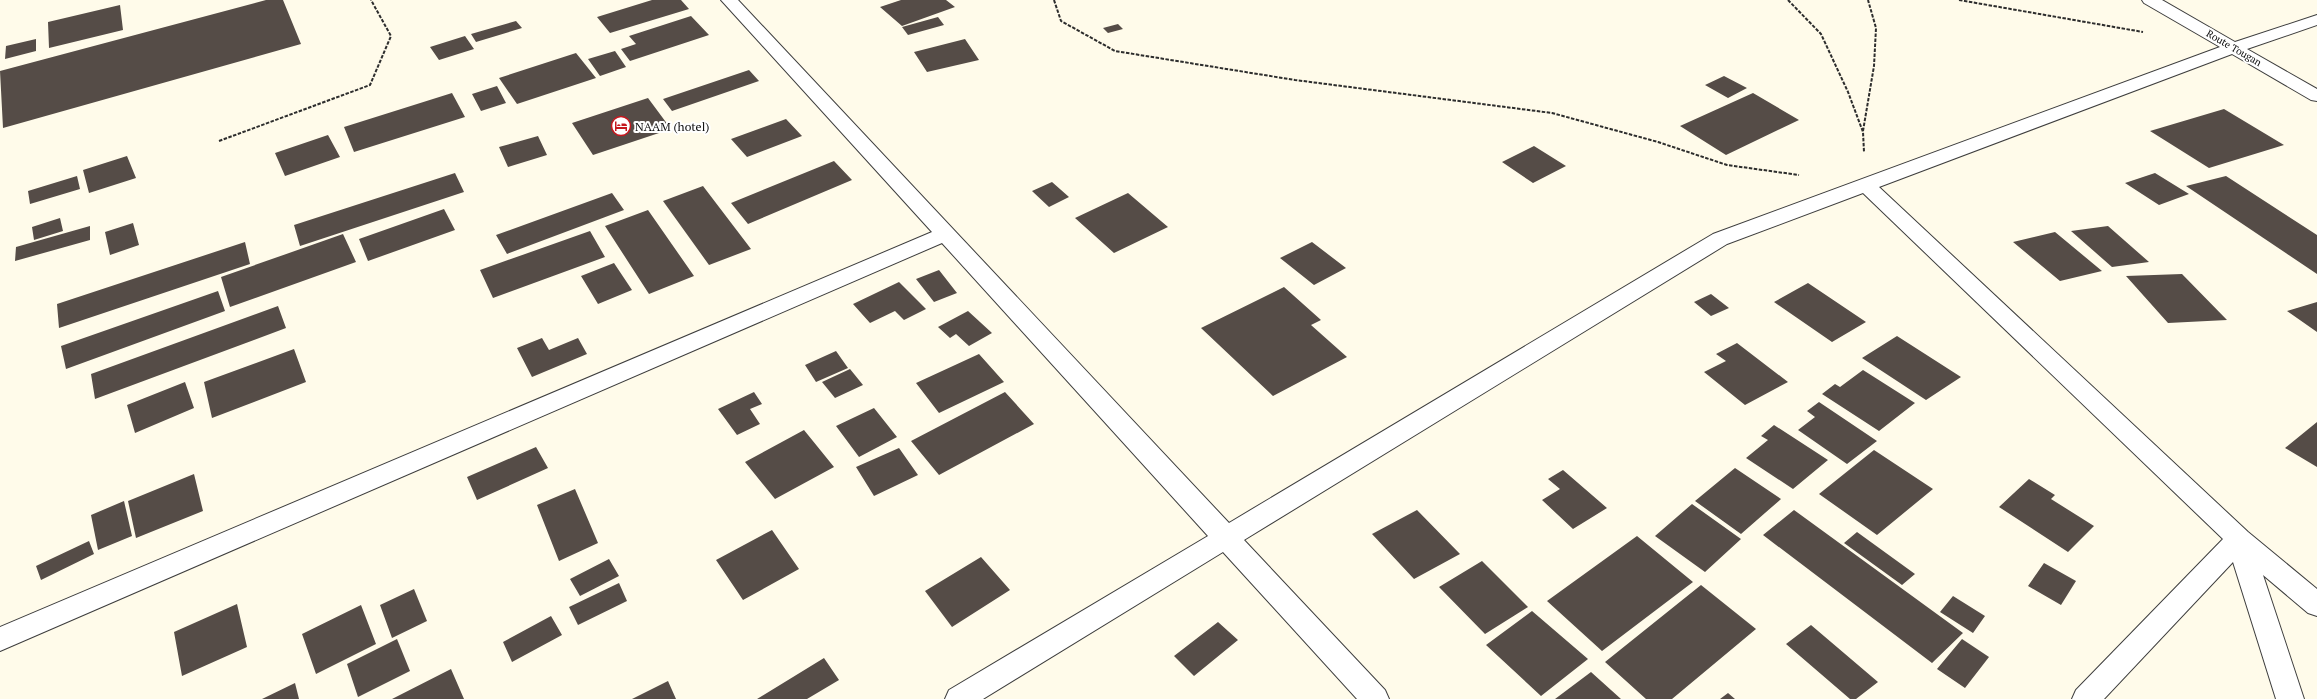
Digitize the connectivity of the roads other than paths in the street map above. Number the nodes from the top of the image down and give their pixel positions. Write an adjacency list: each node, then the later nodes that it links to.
1 (729, 0): 7 (street)
2 (2150, 0): 4 (street, Route Tougan)
3 (2317, 20): 4 (street)
4 (2234, 48): 5 (street, Route Tougan); 6 (street)
5 (2317, 96)
6 (1866, 185): 8 (street); 9 (street)
7 (946, 234): 8 (street); 11 (street)
8 (1227, 537): 12 (street); 13 (street)
9 (2239, 538): 10 (street); 14 (street); 15 (street)
10 (2317, 605)
11 (0, 639)
12 (959, 699)
13 (1375, 699)
14 (2086, 699)
15 (2290, 699)

